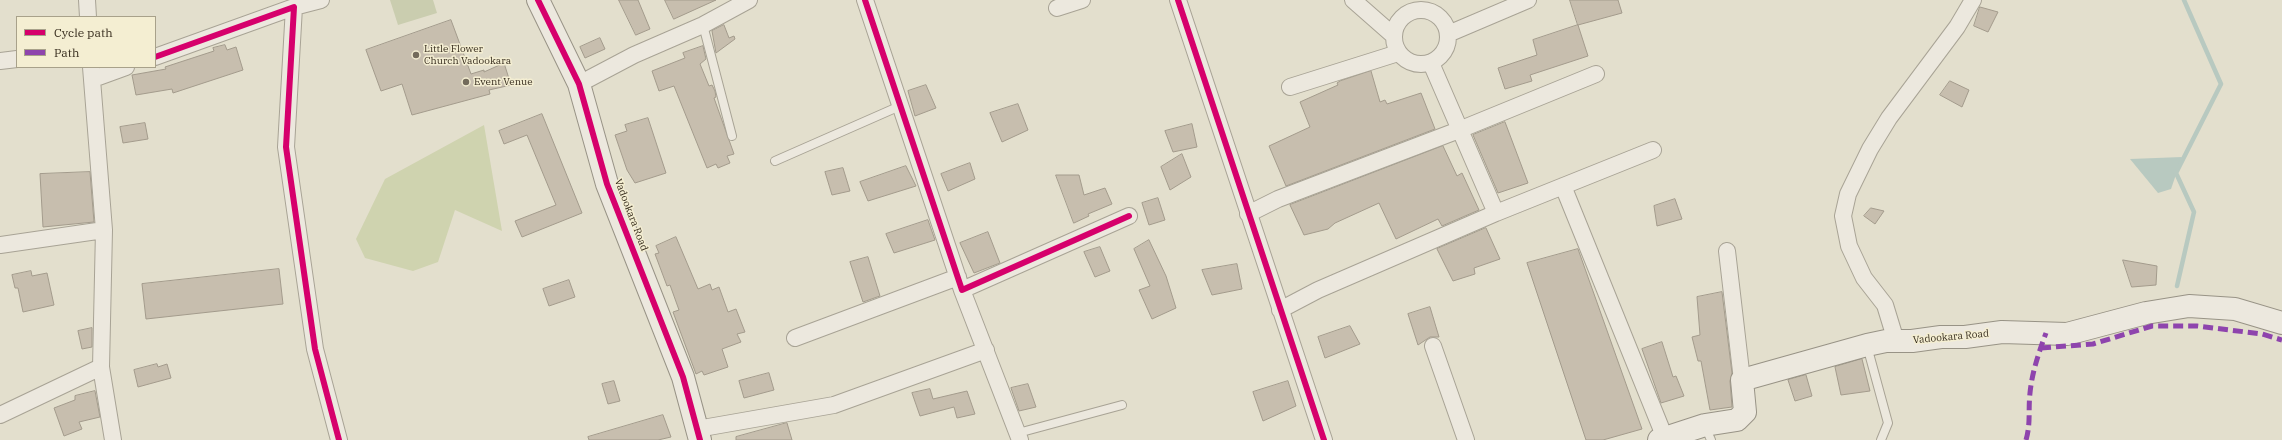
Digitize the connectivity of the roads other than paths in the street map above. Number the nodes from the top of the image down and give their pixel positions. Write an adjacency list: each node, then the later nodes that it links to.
1 (87, 0): 13 (street)
2 (321, 0): 11 (street)
3 (538, 0): 25 (main road, Vadookara Road)
4 (750, 0): 14 (street)
5 (865, 0): 27 (street)
6 (1082, 0): 12 (street)
7 (1178, 0): 34 (street)
8 (1353, 0): 16 (street)
9 (1528, 0): 15 (street)
10 (1973, 0): 43 (street)
11 (294, 7): 18 (street); 56 (street)
12 (1057, 8)
13 (88, 16)
14 (703, 25): 25 (street); 29 (lane)
15 (1448, 34): 16 (street); 21 (street)
16 (1394, 36): 17 (street)
17 (1398, 53): 21 (street); 26 (street)
18 (156, 57)
19 (16, 59): 20 (street)
20 (0, 61)
21 (1431, 63): 28 (street)
22 (120, 68): 23 (street)
23 (92, 73): 36 (street)
24 (1596, 74): 28 (street)
25 (579, 84): 52 (main road, Vadookara Road)
26 (1290, 87)
27 (900, 106): 31 (lane); 39 (street)
28 (1459, 130): 33 (street); 34 (street)
29 (732, 136)
30 (1653, 150): 32 (street)
31 (775, 161)
32 (1563, 186): 33 (street); 54 (street)
33 (1496, 213): 40 (street)
34 (1248, 214): 40 (street)
35 (1128, 216): 39 (street)
36 (104, 230): 37 (street); 47 (street)
37 (0, 245)
38 (1726, 250): 48 (street)
39 (960, 283): 42 (street); 46 (street)
40 (1280, 310): 57 (street)
41 (2282, 323): 43 (main road, Vadookara Road)
42 (795, 338)
43 (1896, 341): 44 (main road, Vadookara Road)
44 (1867, 345): 48 (main road, Vadookara Road); 59 (lane)
45 (1433, 346): 58 (street)
46 (986, 350): 52 (street); 53 (street)
47 (101, 367): 50 (street); 55 (street)
48 (1742, 380): 51 (main road)
49 (1122, 405): 53 (lane)
50 (0, 415)
51 (1708, 433): 54 (main road)
52 (698, 434)
53 (1019, 436)
54 (1662, 439)
55 (113, 440)
56 (339, 440)
57 (1324, 440)
58 (1466, 440)
59 (1881, 440)

